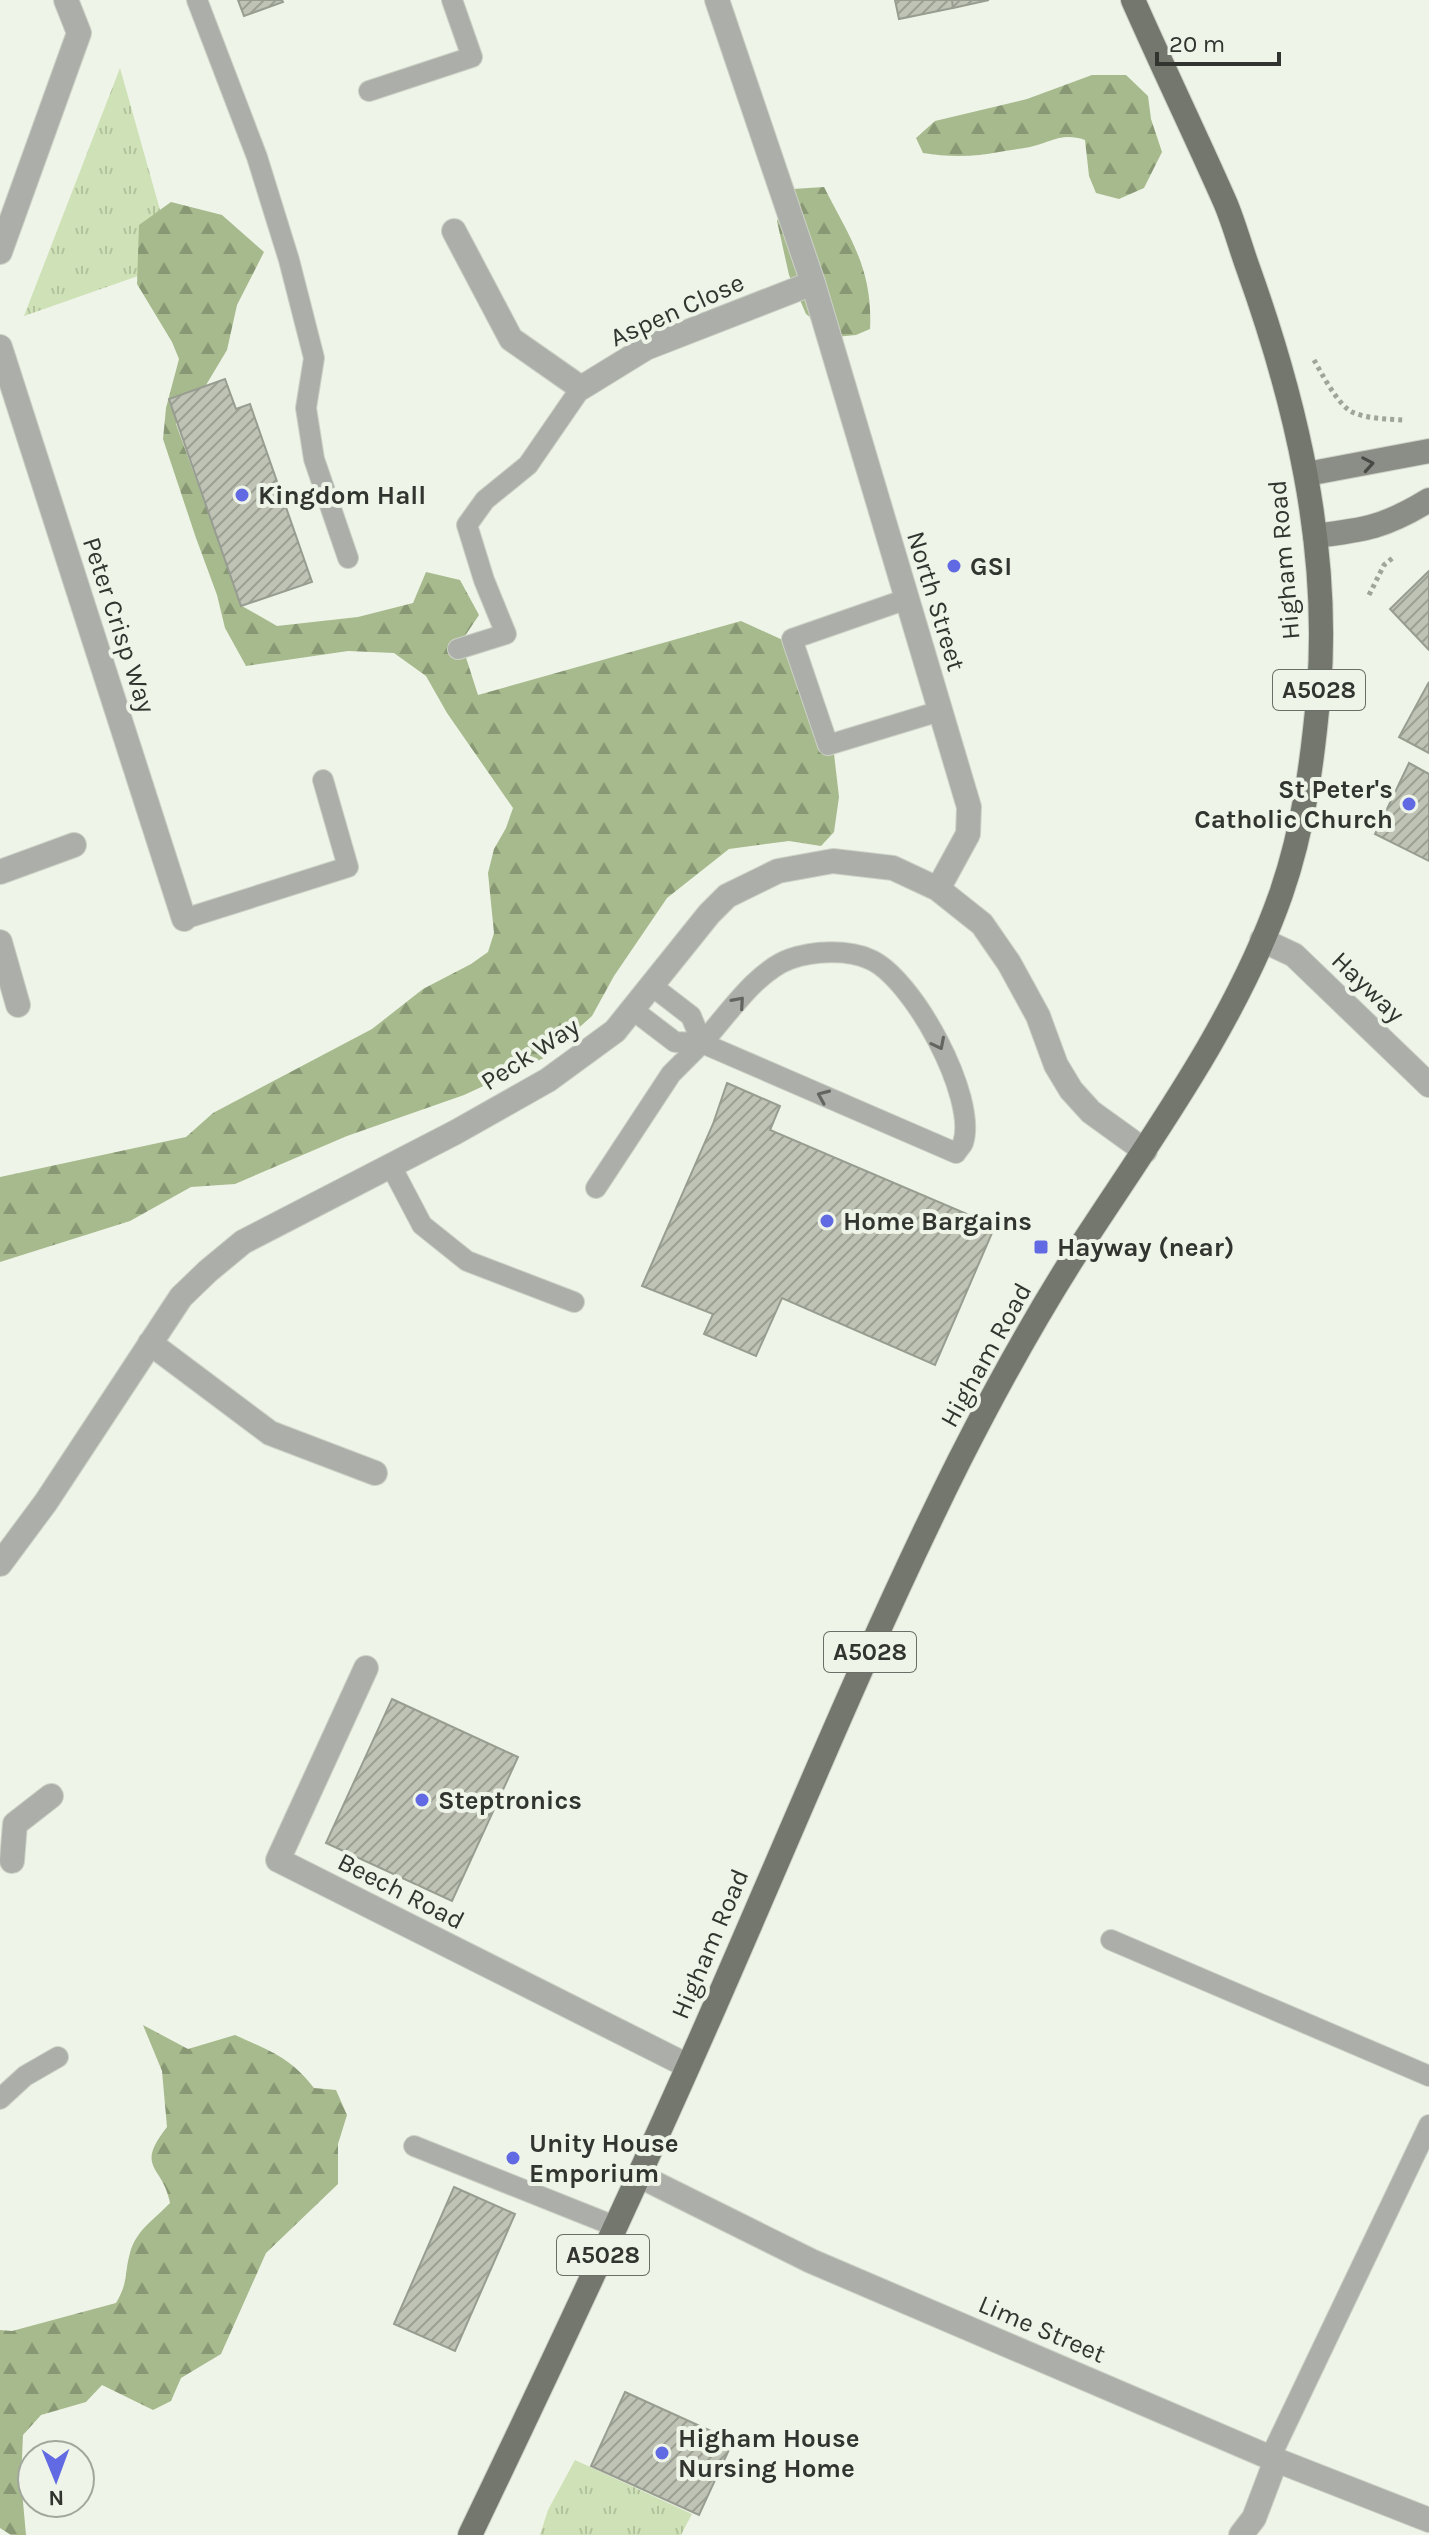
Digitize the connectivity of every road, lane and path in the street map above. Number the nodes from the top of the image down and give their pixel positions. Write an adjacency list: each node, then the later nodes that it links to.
1 (66, 0): 8 (street)
2 (197, 0): 17 (lane)
3 (452, 0): 6 (lane)
4 (717, 0): 9 (street, North Street)
5 (1133, 0): 13 (main road, Higham Road / A5028)
6 (369, 91)
7 (454, 231): 11 (street)
8 (0, 252)
9 (813, 283): 11 (street, Aspen Close); 19 (street, North Street)
10 (0, 347): 26 (street, Peter Crisp Way)
11 (581, 388): 20 (lane)
12 (1429, 451): 13 (main road, one-way to 12)
13 (1307, 474): 15 (main road, Higham Road / A5028)
14 (1429, 500): 15 (main road)
15 (1315, 536): 27 (main road, Higham Road / A5028)
16 (1405, 548): 18 (path)
17 (348, 558)
18 (1369, 595)
19 (907, 599): 21 (street, North Street); 21 (lane)
20 (458, 649)
21 (940, 711): 25 (street, North Street)
22 (323, 780): 26 (lane)
23 (74, 845): 24 (street)
24 (0, 872)
25 (938, 889): 29 (street, Peck Way); 34 (street)
26 (184, 919)
27 (1262, 940): 33 (street, Hayway); 34 (main road, Higham Road / A5028)
28 (0, 942): 30 (street)
29 (652, 986): 31 (street, Peck Way); 32 (lane)
30 (18, 1005)
31 (633, 1010): 32 (lane); 35 (street, Peck Way)
32 (702, 1043): 32 (lane, one-way to 32); 36 (lane)
33 (1429, 1085)
34 (1145, 1151): 47 (main road, Higham Road / A5028)
35 (391, 1166): 37 (lane); 38 (street, Peck Way)
36 (596, 1188)
37 (574, 1302)
38 (150, 1343): 39 (street); 40 (street, Peck Way)
39 (375, 1473)
40 (0, 1564)
41 (366, 1668): 47 (street, Beech Road)
42 (51, 1796): 43 (street)
43 (7, 1818): 44 (street)
44 (12, 1861)
45 (1111, 1940): 48 (lane)
46 (58, 2057): 49 (lane)
47 (688, 2066): 52 (main road, Higham Road / A5028)
48 (1429, 2076)
49 (0, 2099)
50 (1429, 2125): 54 (lane)
51 (414, 2146): 53 (lane)
52 (640, 2176): 53 (main road, Higham Road / A5028); 54 (street, Lime Street)
53 (617, 2227): 56 (main road, Higham Road / A5028)
54 (1273, 2459): 55 (street, Lime Street); 57 (street)
55 (1429, 2520)
56 (470, 2535)
57 (1241, 2535)

